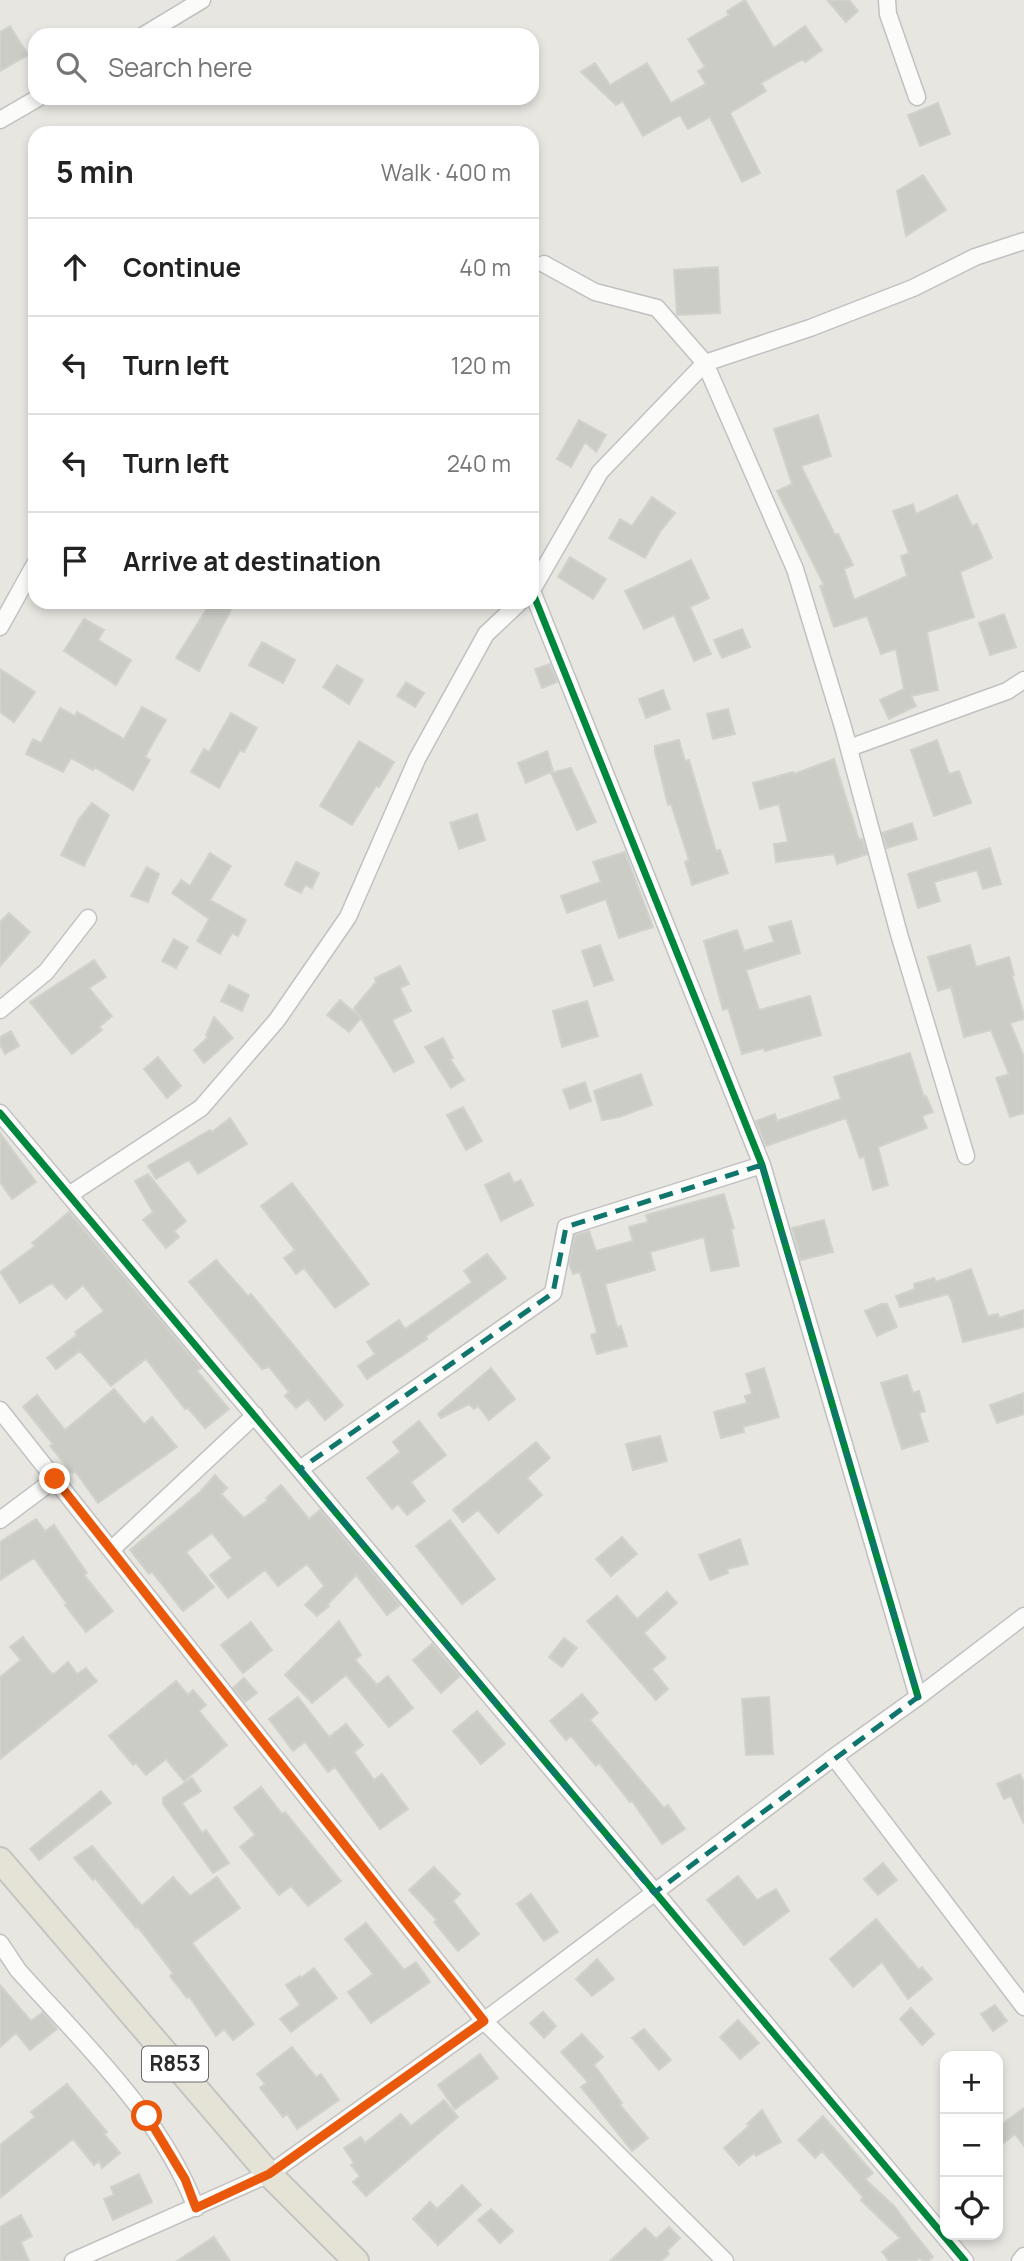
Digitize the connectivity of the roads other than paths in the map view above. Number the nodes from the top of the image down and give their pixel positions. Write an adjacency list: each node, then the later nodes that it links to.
1 (202, 0): 3 (street)
2 (887, 0): 4 (street)
3 (156, 28)
4 (917, 97)
5 (28, 104): 6 (street)
6 (0, 120)
7 (1024, 240): 9 (street)
8 (544, 264): 9 (street)
9 (705, 363): 11 (street); 16 (street)
10 (28, 577): 14 (street)
11 (539, 579)
12 (539, 608): 21 (street)
13 (513, 609): 22 (street)
14 (0, 627)
15 (1024, 680): 16 (street)
16 (849, 748): 20 (street)
17 (88, 918): 18 (street)
18 (0, 1010)
19 (0, 1113): 22 (street)
20 (966, 1156)
21 (762, 1166): 25 (street); 30 (street)
22 (69, 1195): 24 (street)
23 (0, 1410): 26 (street)
24 (255, 1415): 25 (street); 28 (street)
25 (300, 1469): 33 (street)
26 (55, 1479): 27 (street); 28 (street)
27 (0, 1520)
28 (111, 1550): 36 (street)
29 (1024, 1616): 30 (street)
30 (918, 1697): 31 (street)
31 (834, 1757): 33 (street); 35 (street)
32 (0, 1860): 37 (main road, R853)
33 (654, 1893): 36 (street); 43 (street)
34 (0, 1943): 38 (street)
35 (1024, 2007)
36 (484, 2021): 37 (street); 42 (street)
37 (269, 2174): 38 (street); 41 (main road, R853)
38 (196, 2208): 40 (street)
39 (1024, 2256): 44 (street)
40 (73, 2261)
41 (356, 2261)
42 (725, 2261)
43 (965, 2261)
44 (1020, 2261)

